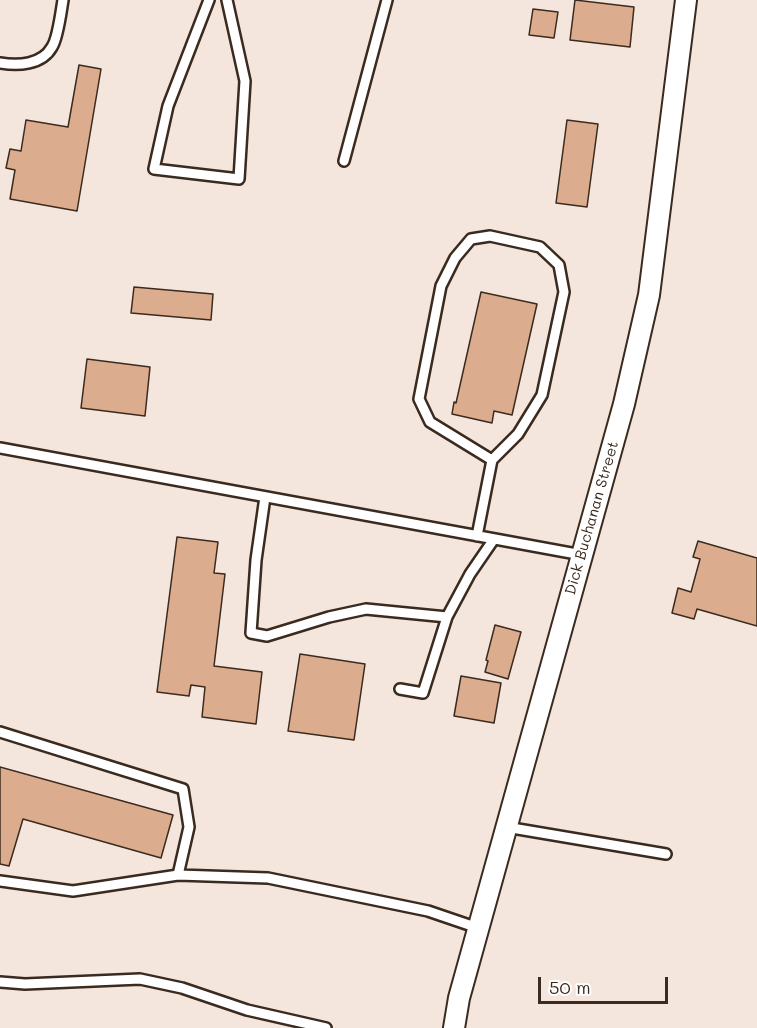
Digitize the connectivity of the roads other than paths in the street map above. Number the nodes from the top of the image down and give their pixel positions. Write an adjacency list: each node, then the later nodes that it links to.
1 (63, 0): 6 (lane)
2 (209, 0): 3 (lane)
3 (227, 0)
4 (387, 0): 7 (lane)
5 (686, 0): 13 (street, Dick Buchanan Street)
6 (0, 63)
7 (344, 161)
8 (0, 448): 10 (lane)
9 (492, 460): 9 (lane); 11 (lane)
10 (265, 497): 11 (lane); 14 (lane)
11 (477, 536): 12 (lane)
12 (494, 539): 13 (lane); 14 (lane)
13 (582, 555): 17 (street, Dick Buchanan Street)
14 (447, 617): 15 (lane)
15 (400, 689)
16 (0, 732): 19 (lane)
17 (506, 827): 18 (lane); 21 (street, Dick Buchanan Street)
18 (666, 854)
19 (178, 875): 20 (lane); 21 (lane)
20 (0, 881)
21 (478, 928): 24 (street, Dick Buchanan Street)
22 (0, 982): 23 (lane)
23 (326, 1028)
24 (454, 1028)

